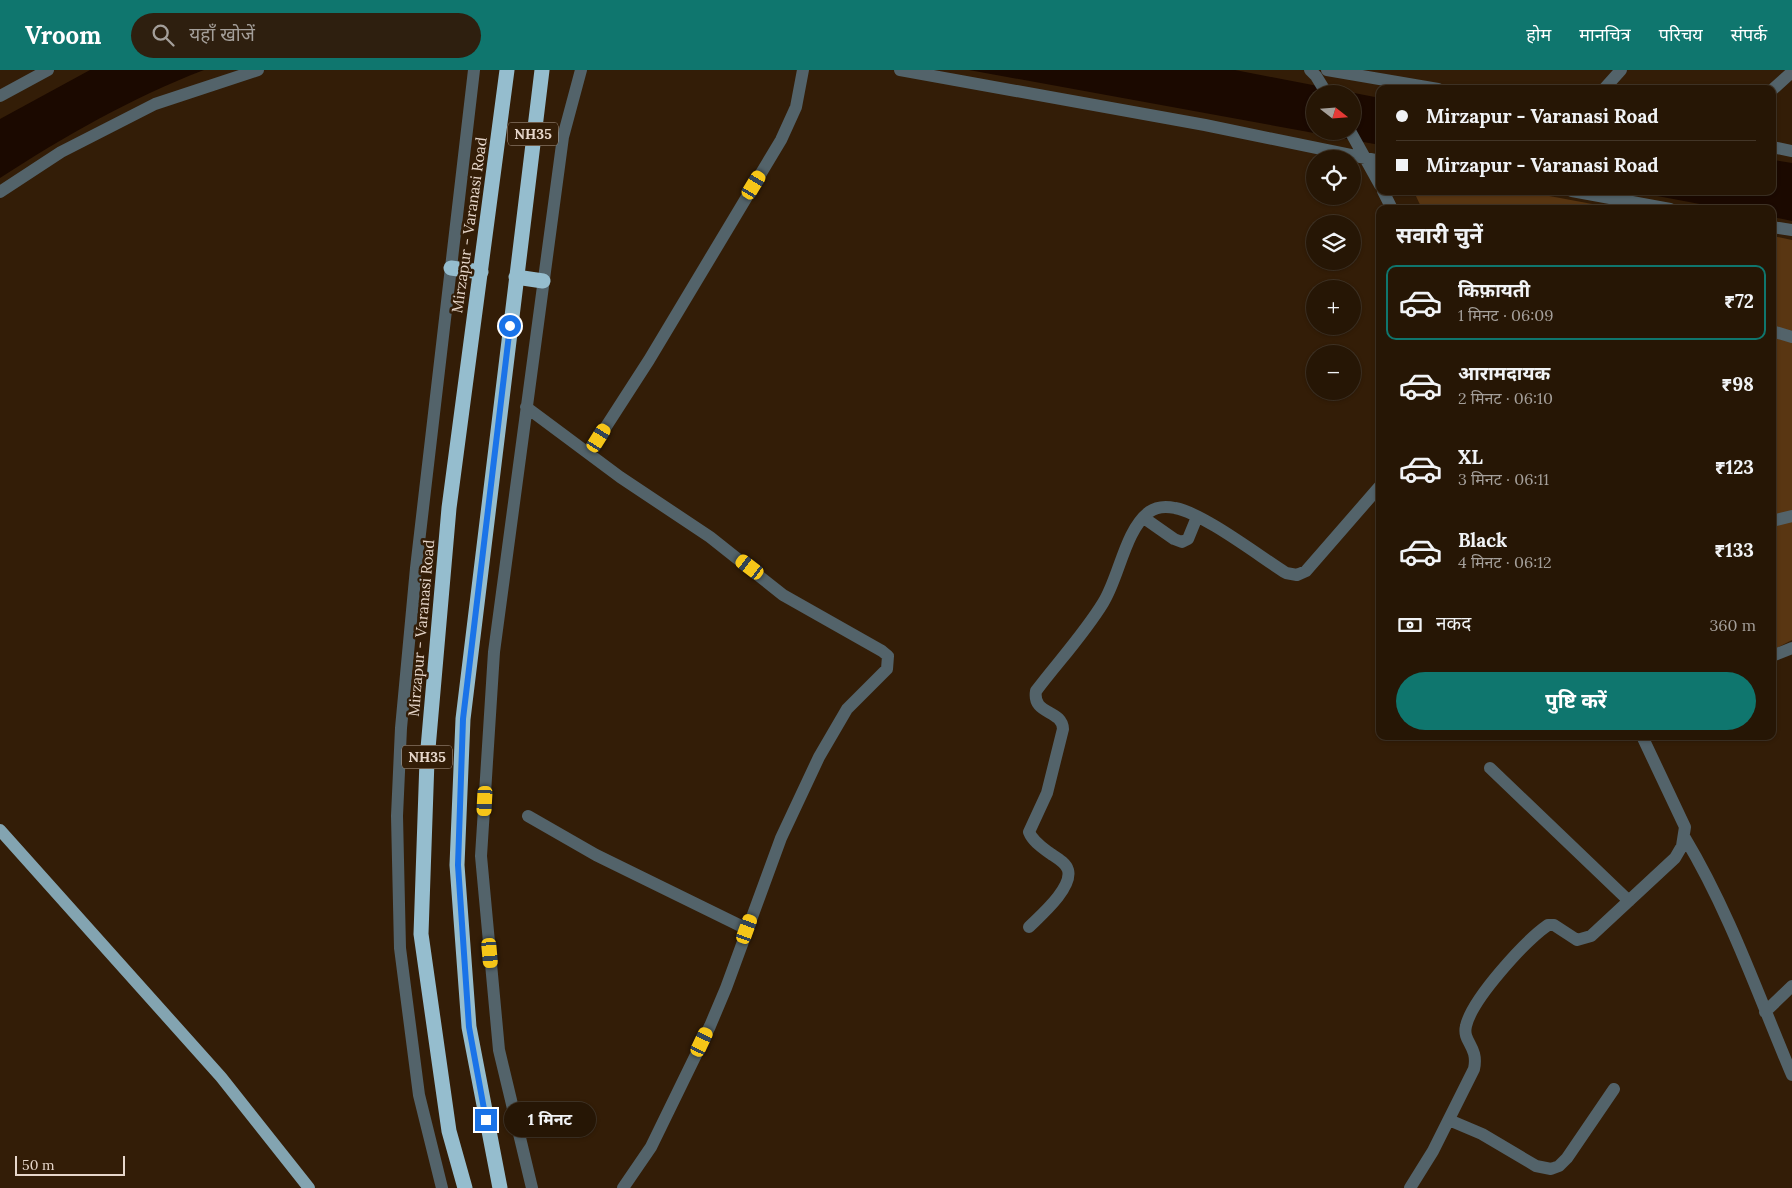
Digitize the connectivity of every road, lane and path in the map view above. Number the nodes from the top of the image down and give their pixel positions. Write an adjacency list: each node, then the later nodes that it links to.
1 (48, 70): 16 (street)
2 (258, 70): 22 (street)
3 (474, 70): 27 (street)
4 (507, 70): 28 (highway, Mirzapur - Varanasi Road / NH35)
5 (542, 70): 29 (highway, NH35)
6 (581, 70): 30 (street)
7 (804, 70): 34 (street)
8 (900, 70): 20 (street)
9 (1621, 70): 14 (street)
10 (1318, 72): 12 (street); 13 (street)
11 (1792, 72): 15 (street)
12 (1323, 85)
13 (1410, 85)
14 (1608, 85)
15 (1776, 86)
16 (0, 96)
17 (1357, 140): 20 (street)
18 (1776, 149): 19 (street)
19 (1792, 151)
20 (1369, 156): 21 (street)
21 (1376, 174)
22 (0, 192)
23 (1594, 195): 24 (street)
24 (1648, 205)
25 (1776, 228): 26 (street)
26 (1792, 230)
27 (451, 268): 28 (highway); 56 (street)
28 (480, 272): 57 (highway, Mirzapur - Varanasi Road / NH35)
29 (516, 277): 30 (highway); 58 (highway, NH35)
30 (543, 281): 33 (street)
31 (1776, 332): 32 (street)
32 (1792, 337)
33 (526, 407): 34 (street); 59 (street)
34 (589, 453): 49 (street)
35 (1376, 491): 37 (street)
36 (1792, 516): 39 (street)
37 (1197, 517): 38 (street); 38 (street)
38 (1144, 518): 48 (street)
39 (1776, 520)
40 (1792, 648): 41 (street)
41 (1776, 654)
42 (1644, 740): 46 (street)
43 (1490, 768): 47 (street)
44 (528, 816): 49 (street)
45 (0, 830): 55 (main road)
46 (1685, 838): 47 (street); 51 (street)
47 (1629, 900): 54 (street)
48 (1029, 927)
49 (747, 929): 60 (street)
50 (1792, 986): 51 (street)
51 (1766, 1012): 52 (street)
52 (1792, 1075)
53 (1614, 1089): 54 (street)
54 (1449, 1120): 61 (street)
55 (309, 1188)
56 (442, 1188)
57 (466, 1188)
58 (500, 1188)
59 (532, 1188)
60 (623, 1188)
61 (1410, 1188)

